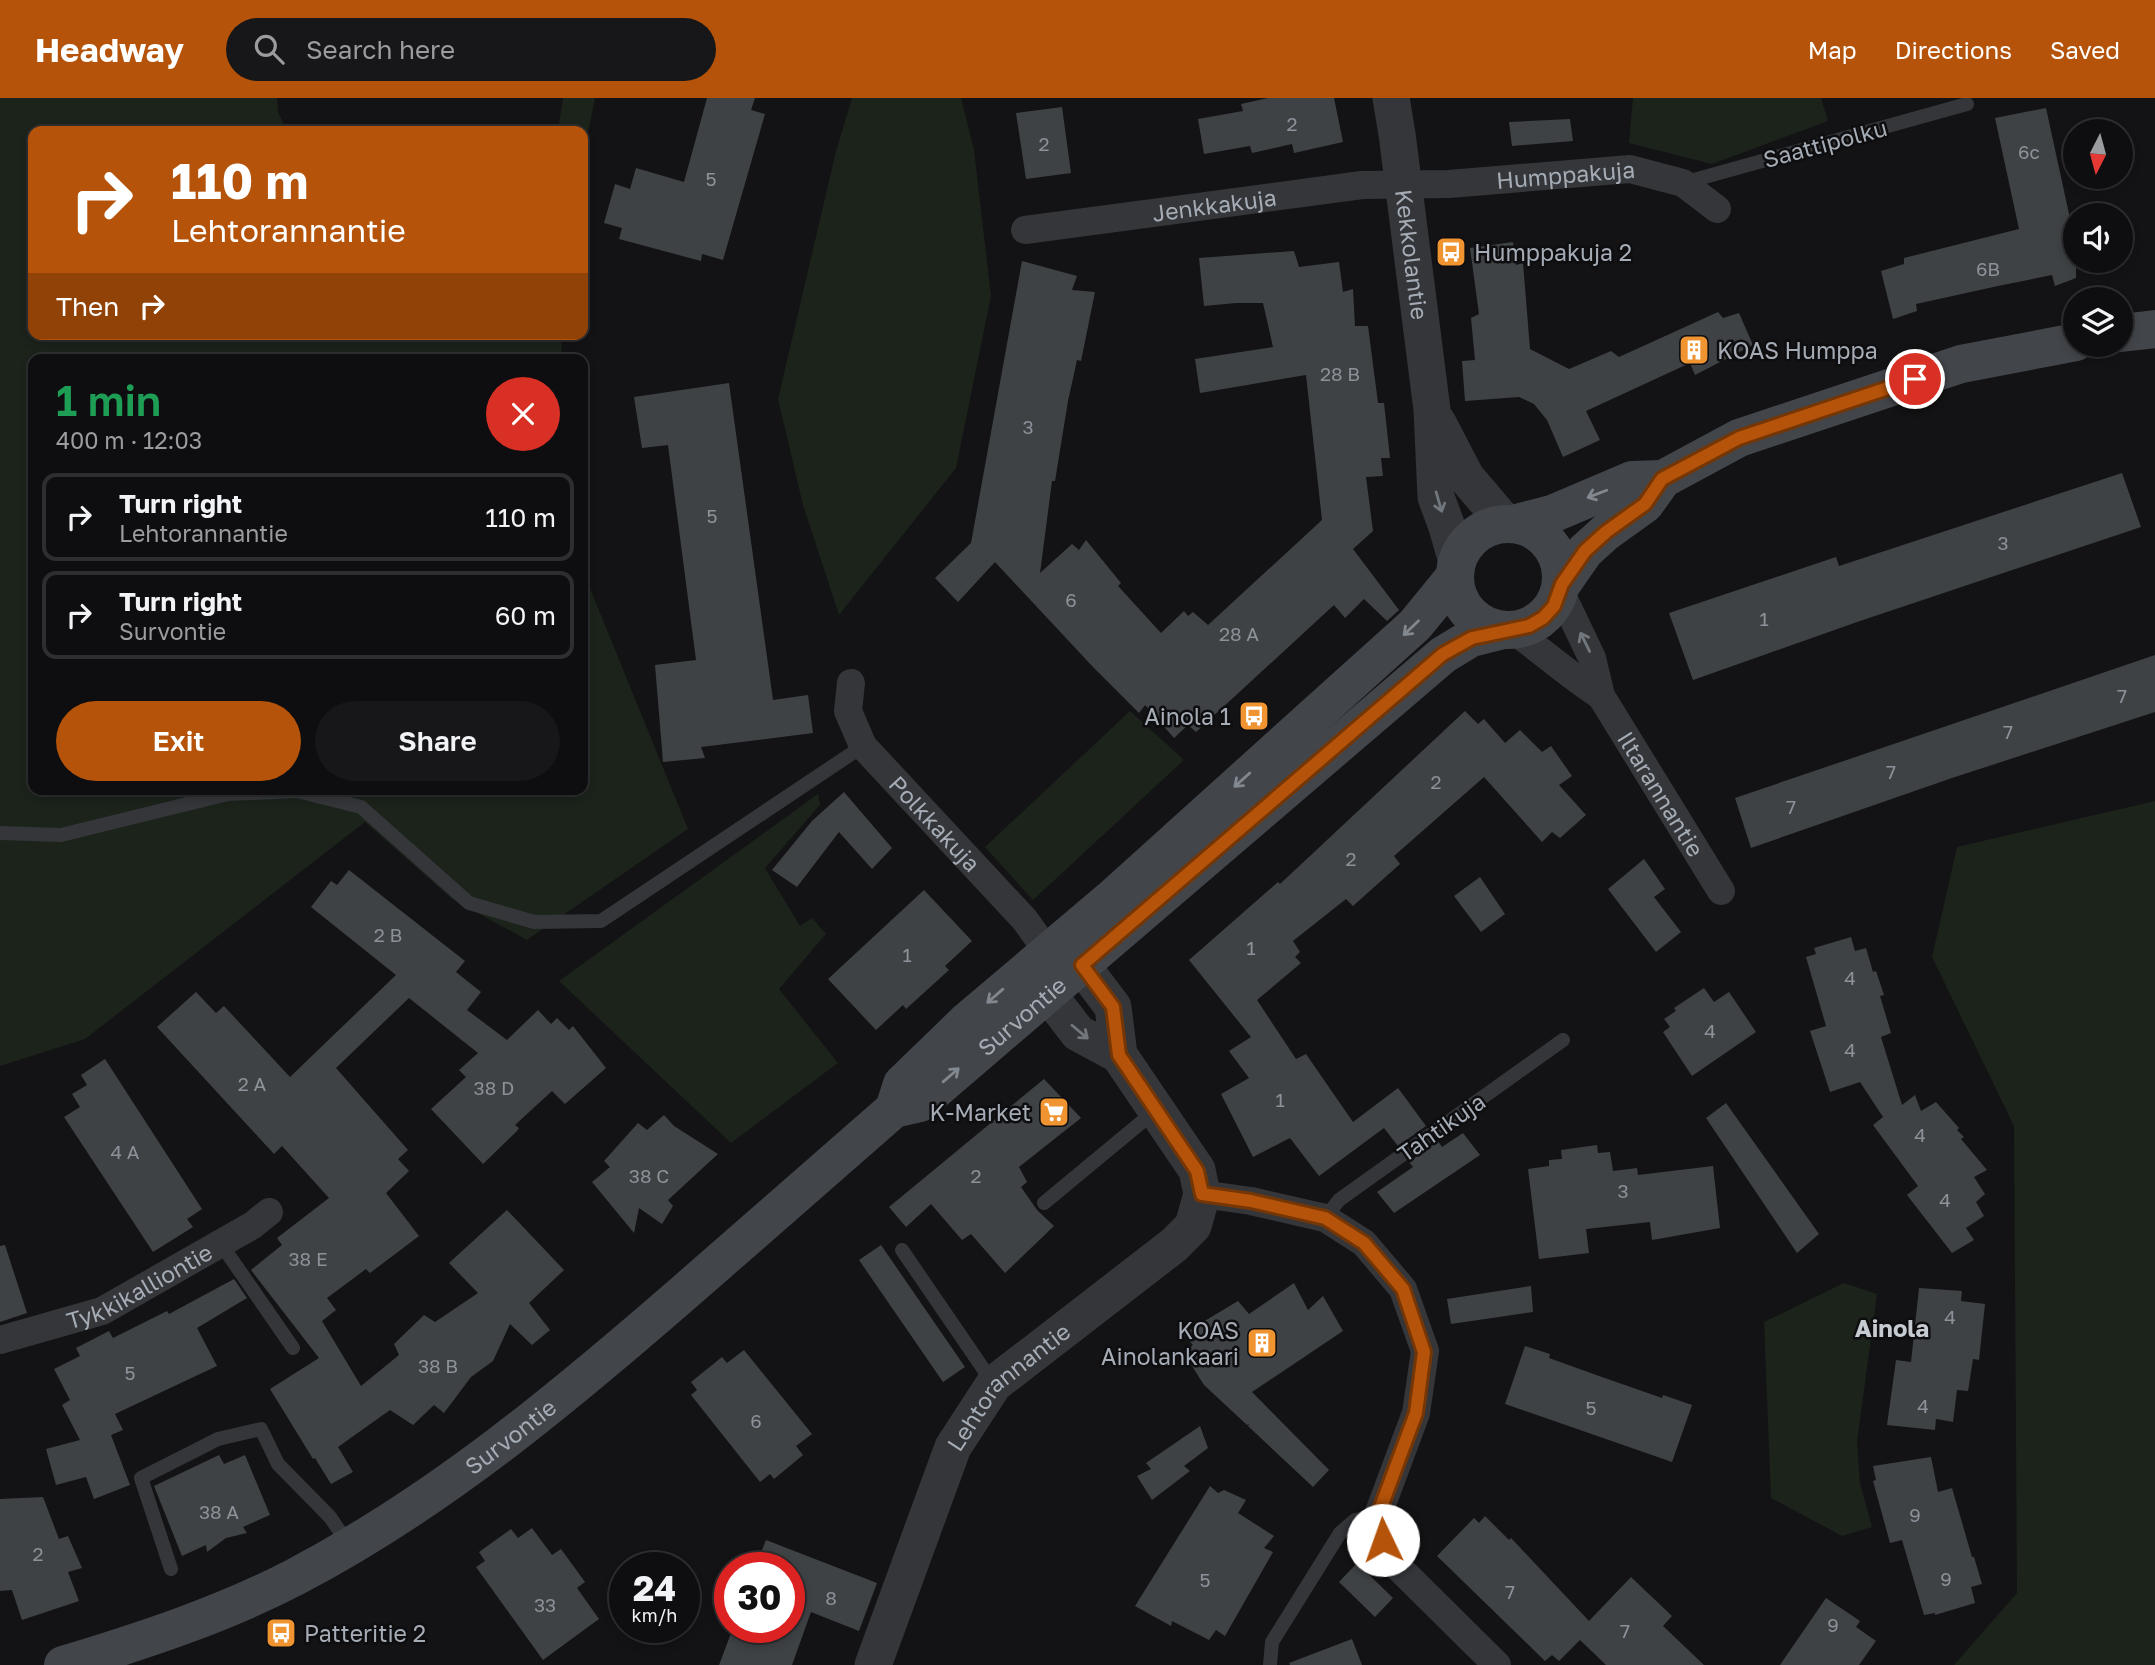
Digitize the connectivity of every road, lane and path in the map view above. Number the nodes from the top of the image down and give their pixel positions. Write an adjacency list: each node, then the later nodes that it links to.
1 (1391, 98): 4 (street, Kekkolantie)
2 (1967, 104): 3 (lane, Saattipolku)
3 (1683, 183): 4 (street, Humppakuja); 5 (street, Humppakuja)
4 (1404, 186): 6 (street, Jenkkakuja); 10 (street, Kekkolantie)
5 (1717, 209)
6 (1025, 230)
7 (2155, 329): 8 (main road)
8 (2133, 332)
9 (2063, 344): 11 (main road)
10 (1432, 410): 12 (street, Kekkolantie); 13 (street, Kekkolantie, one-way to 13)
11 (1662, 479): 12 (main road, one-way to 12); 14 (main road)
12 (1511, 523): 13 (main road); 14 (main road)
13 (1456, 569): 15 (main road); 23 (main road, Survontie, one-way to 23)
14 (1561, 587): 15 (main road); 17 (street, Iltarannantie, one-way to 14)
15 (1508, 630): 17 (street, Iltarannantie); 24 (main road, Survontie)
16 (851, 683): 18 (street, Polkkakuja)
17 (1601, 696): 22 (street, Iltarannantie)
18 (863, 746): 20 (lane); 23 (street, Polkkakuja)
19 (224, 795): 21 (lane)
20 (313, 795)
21 (0, 833)
22 (1721, 891)
23 (1047, 951): 24 (street); 25 (street); 28 (main road, Survontie, one-way to 28)
24 (1082, 965): 25 (main road, Survontie); 27 (street)
25 (1048, 994): 27 (street, one-way to 27); 28 (main road, Survontie, one-way to 25)
26 (1563, 1040): 33 (lane, Tahtikuja)
27 (1119, 1055): 29 (street)
28 (894, 1109): 40 (main road, Survontie)
29 (1156, 1110): 30 (street); 31 (lane)
30 (1202, 1194): 33 (street); 38 (street, Lehtorannantie)
31 (1044, 1203)
32 (269, 1212): 34 (street, Tykkikalliontie)
33 (1325, 1218): 39 (street)
34 (221, 1244): 36 (street, Tykkikalliontie); 37 (lane)
35 (902, 1250): 38 (lane)
36 (0, 1340)
37 (293, 1348)
38 (993, 1384): 43 (street, Lehtorannantie)
39 (1378, 1515): 44 (lane); 45 (street)
40 (350, 1546): 41 (lane); 42 (main road, Survontie)
41 (171, 1569)
42 (63, 1665)
43 (873, 1665)
44 (1270, 1665)
45 (1497, 1665)

